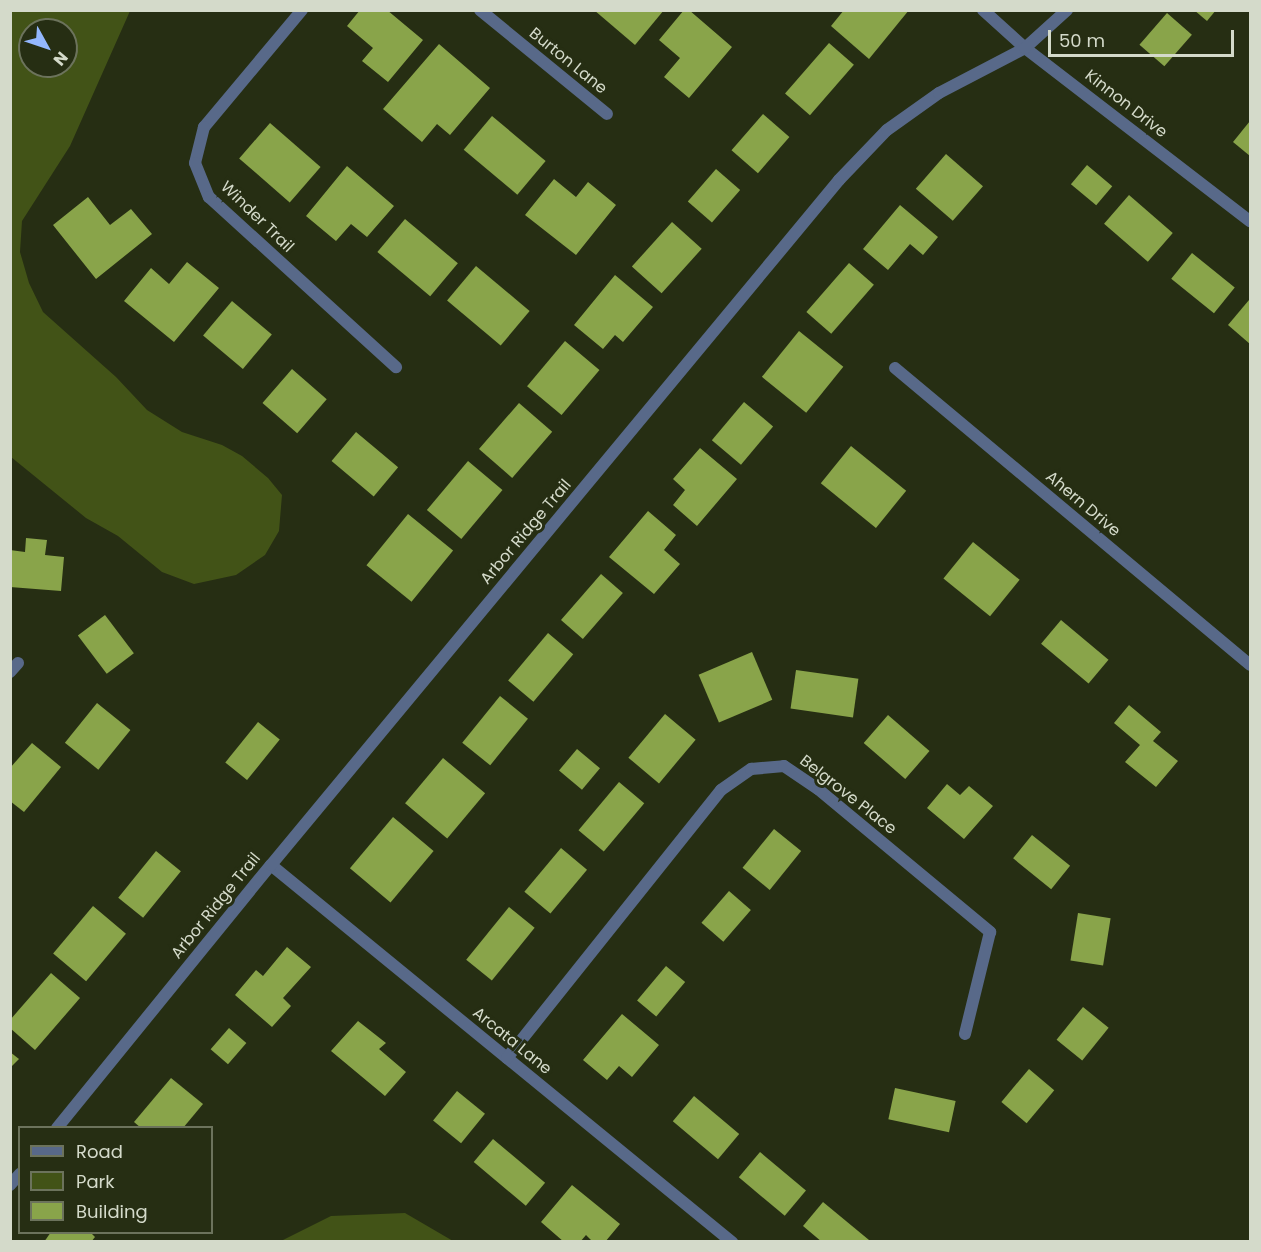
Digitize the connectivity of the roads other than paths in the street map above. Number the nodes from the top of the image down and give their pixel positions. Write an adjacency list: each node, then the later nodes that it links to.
1 (302, 10): 8 (street, Winder Trail)
2 (480, 10): 6 (street, Burton Lane)
3 (983, 10): 5 (street, Kinnon Drive)
4 (1067, 10): 5 (street, Arbor Ridge Trail)
5 (1025, 48): 7 (street, Kinnon Drive); 11 (street, Arbor Ridge Trail)
6 (607, 114)
7 (1251, 221)
8 (396, 367)
9 (895, 368): 10 (street, Ahern Drive)
10 (1251, 665)
11 (271, 865): 13 (street, Arcata Lane); 14 (street, Arbor Ridge Trail)
12 (965, 1034): 13 (street, Belgrove Place)
13 (507, 1058): 15 (street, Arcata Lane)
14 (59, 1126)
15 (732, 1242)

